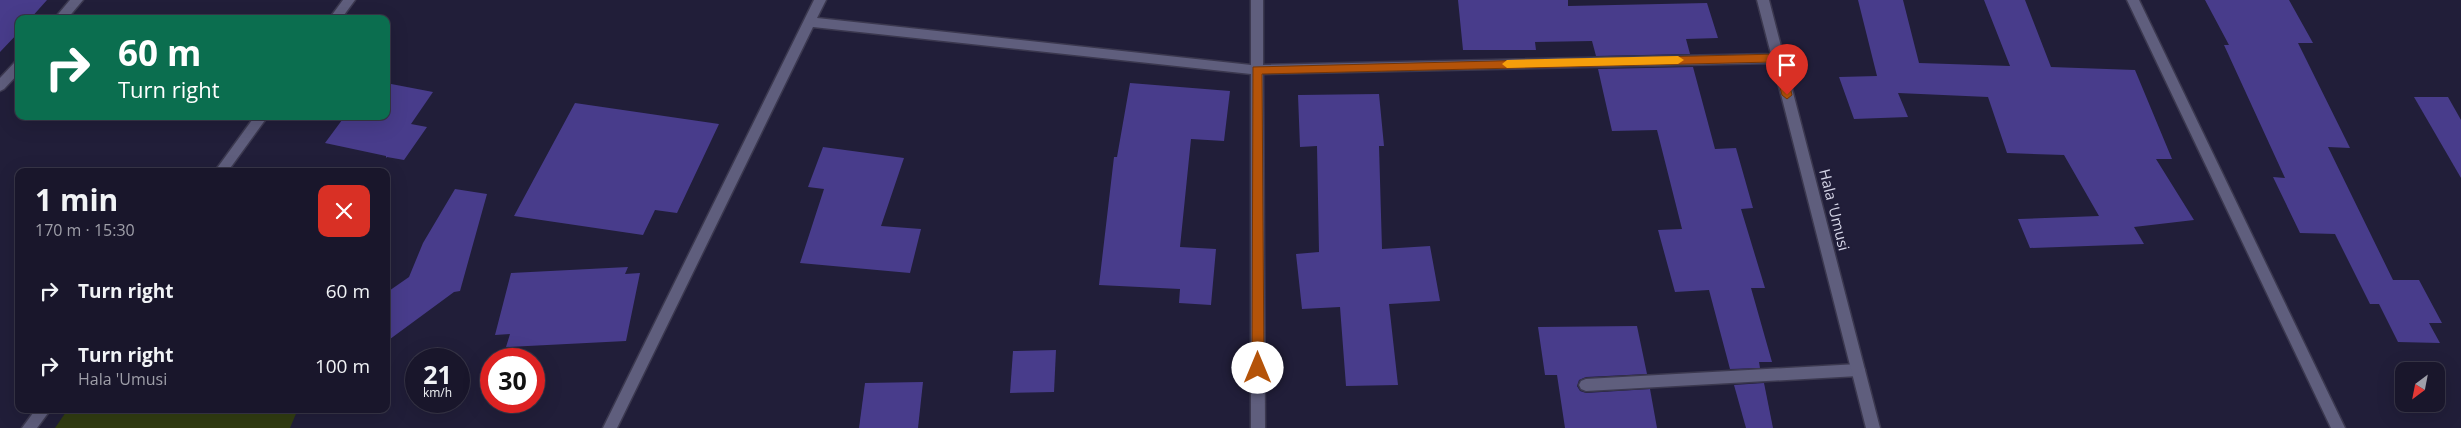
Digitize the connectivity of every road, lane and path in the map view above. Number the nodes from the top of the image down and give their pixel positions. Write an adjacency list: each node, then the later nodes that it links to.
1 (77, 0): 7 (street)
2 (348, 0): 8 (street)
3 (820, 0): 9 (street)
4 (1257, 0): 12 (street)
5 (1763, 0): 10 (street, Hala 'Umusi)
6 (2133, 0): 23 (street)
7 (64, 15)
8 (337, 15)
9 (809, 22): 12 (street); 20 (street)
10 (1778, 58): 12 (street); 16 (street, Hala 'Umusi)
11 (15, 69): 13 (street)
12 (1257, 70): 21 (street)
13 (0, 86)
14 (259, 120): 15 (street)
15 (223, 168)
16 (1858, 370): 17 (street); 22 (street, Hala 'Umusi)
17 (1586, 384)
18 (41, 413): 19 (street)
19 (29, 428)
20 (610, 428)
21 (1258, 428)
22 (1873, 428)
23 (2338, 428)

